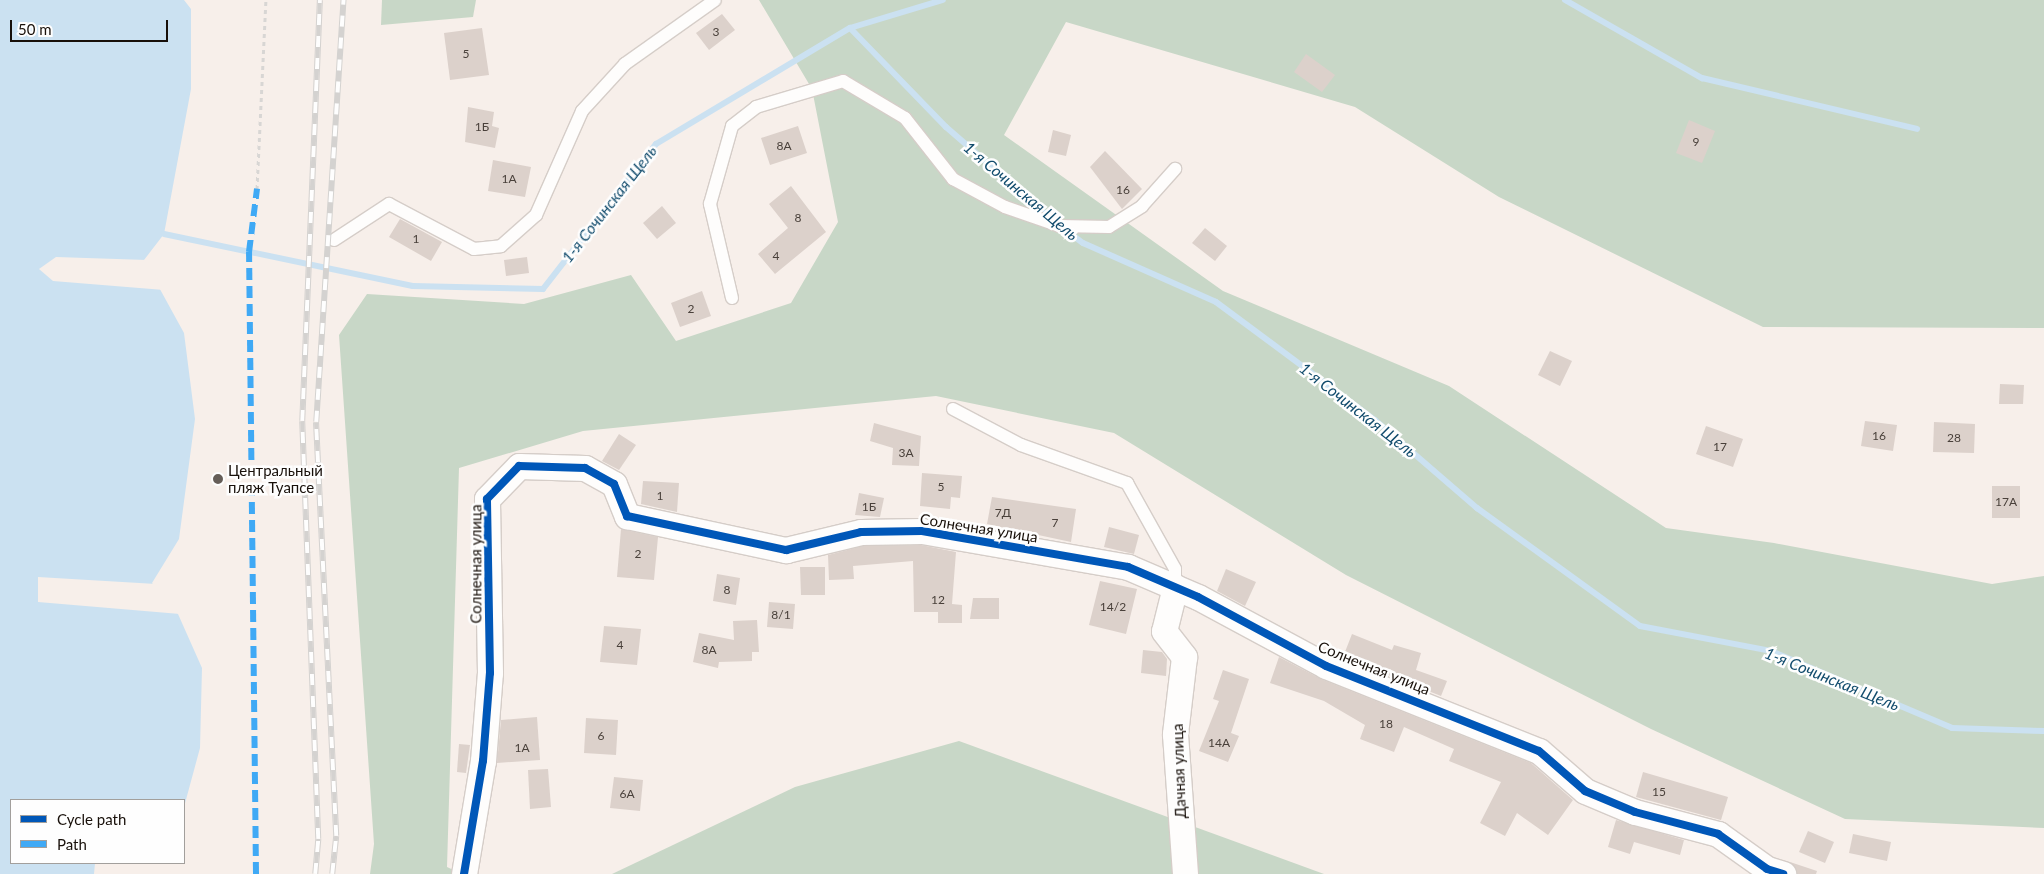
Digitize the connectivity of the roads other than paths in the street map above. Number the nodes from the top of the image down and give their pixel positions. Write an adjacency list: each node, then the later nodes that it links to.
1 (715, 0): 3 (lane)
2 (1175, 169): 4 (lane)
3 (334, 240)
4 (732, 298)
5 (953, 409): 6 (lane)
6 (1175, 587): 7 (street, Солнечная улица); 8 (street, Дачная улица); 9 (street, Солнечная улица)
7 (464, 874)
8 (1185, 874)
9 (1783, 874)

